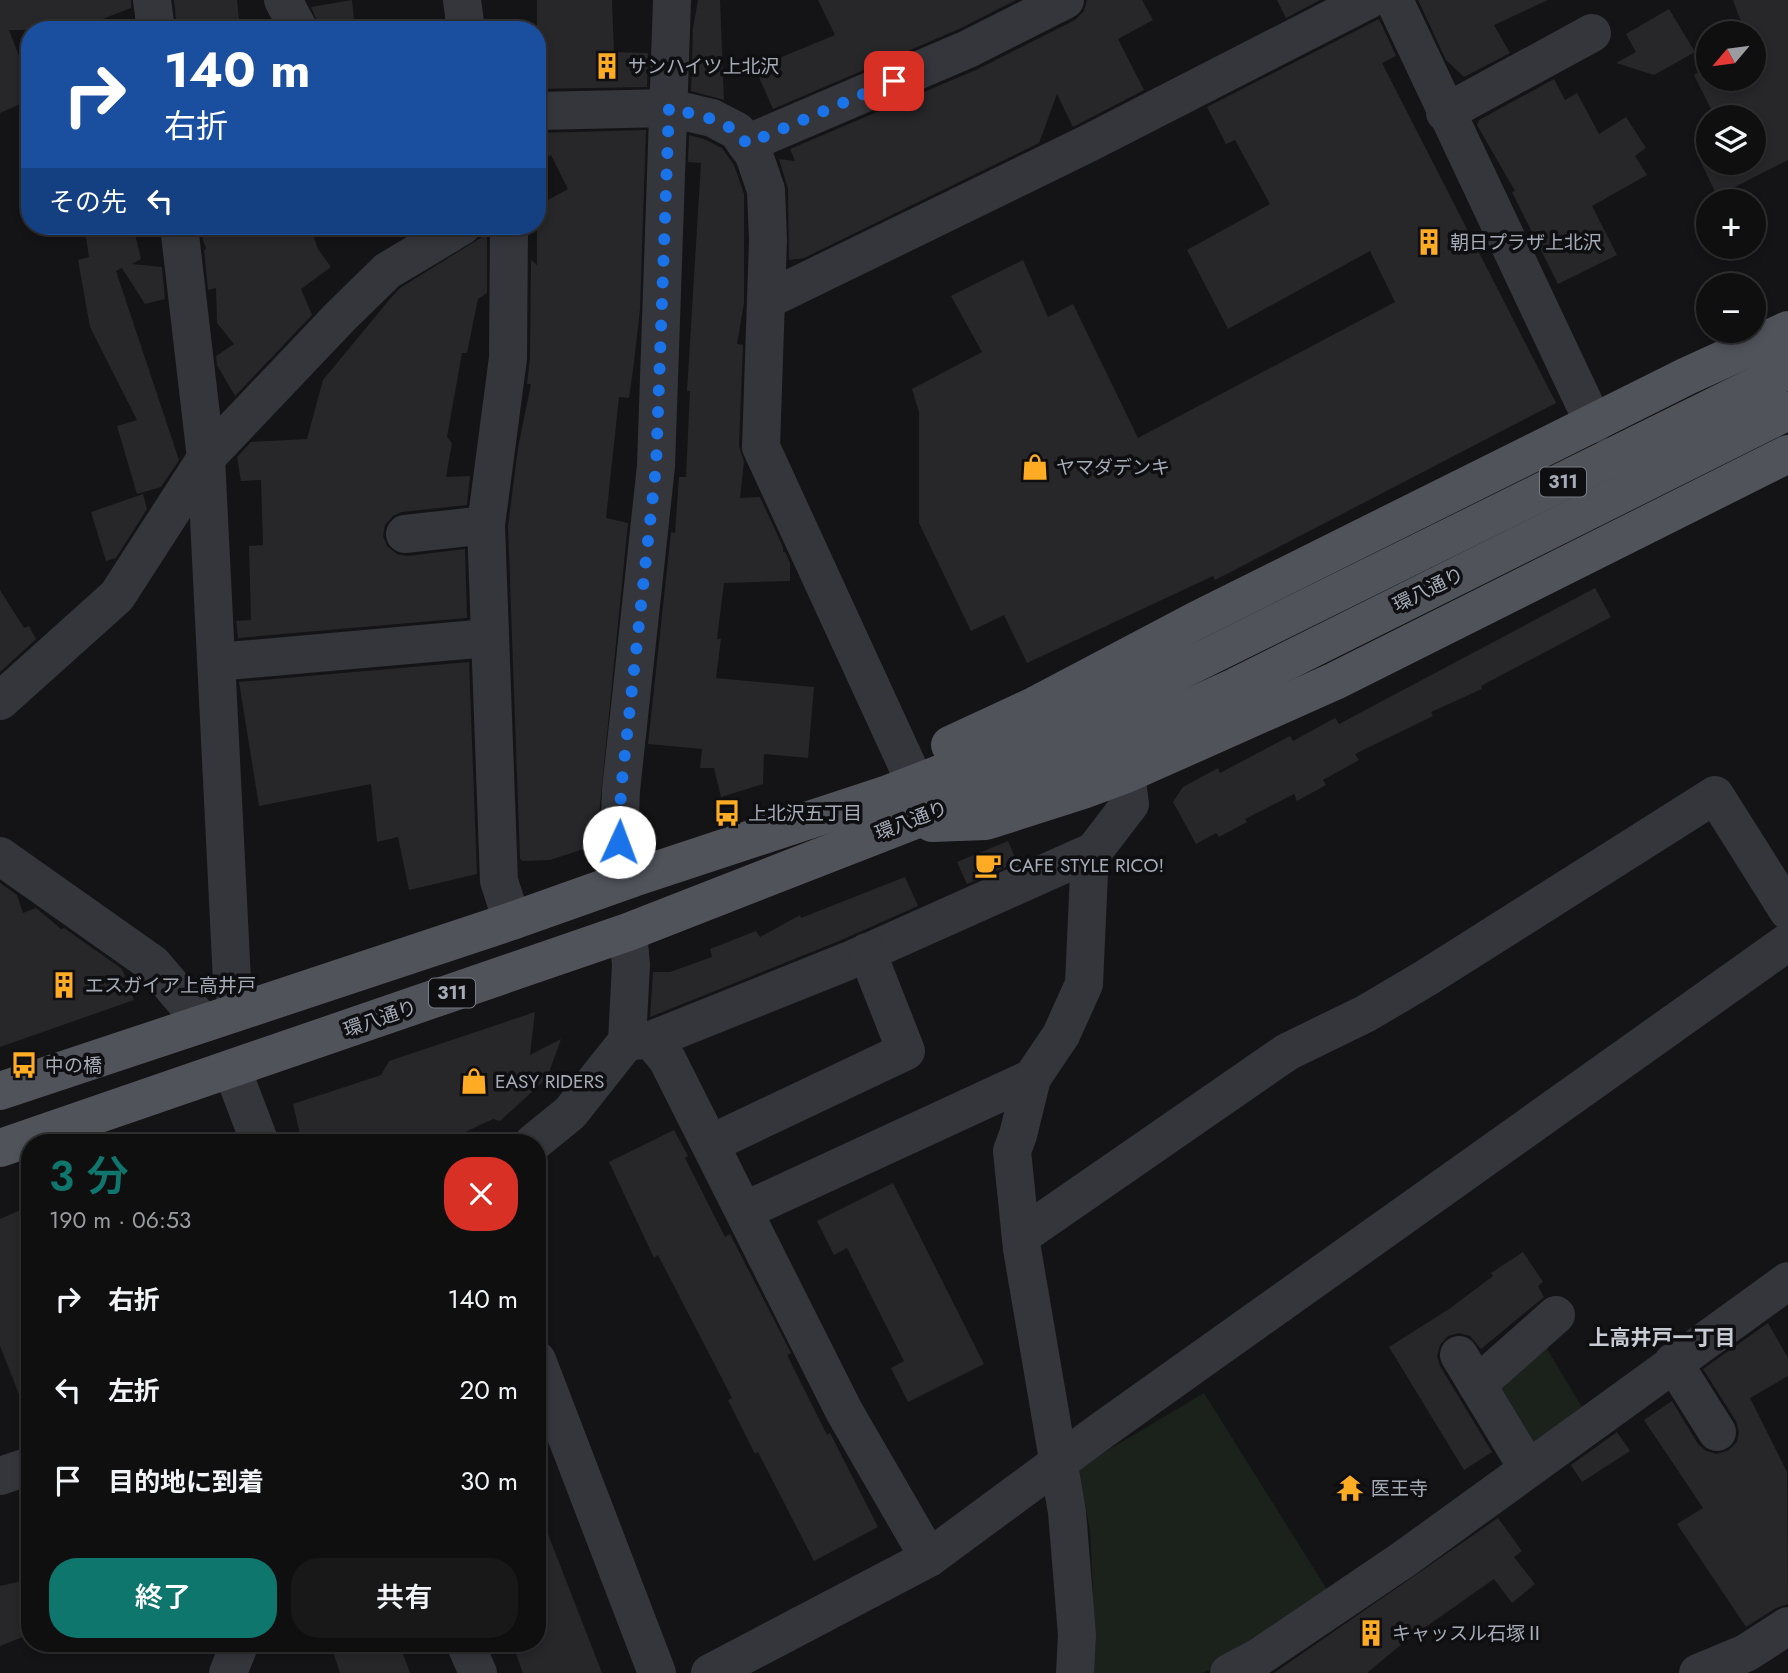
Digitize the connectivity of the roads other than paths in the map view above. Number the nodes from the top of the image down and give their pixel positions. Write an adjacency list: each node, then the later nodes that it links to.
1 (152, 0): 8 (street)
2 (284, 0): 9 (street)
3 (463, 0): 10 (street)
4 (672, 0): 12 (street)
5 (1065, 0): 15 (street)
6 (1368, 0): 19 (street)
7 (1394, 0): 14 (street)
8 (155, 21)
9 (294, 21)
10 (465, 21)
11 (1592, 33): 14 (street)
12 (669, 108): 13 (street); 15 (street); 36 (street)
13 (546, 111)
14 (1445, 113): 23 (street)
15 (747, 144): 19 (street)
16 (180, 235): 25 (street)
17 (447, 235): 25 (street)
18 (509, 235): 26 (street)
19 (767, 300): 33 (street)
20 (1788, 330): 23 (main road)
21 (1788, 370): 28 (main road, 環八通り / 311)
22 (1788, 411): 28 (main road, 環八通り / 311)
23 (1594, 424): 33 (main road)
24 (1788, 454): 32 (main road)
25 (206, 458): 30 (street); 31 (street)
26 (486, 525): 27 (street); 29 (street)
27 (405, 534)
28 (1346, 610): 33 (main road, 環八通り / 311)
29 (488, 638): 30 (street); 38 (street)
30 (217, 662): 42 (street)
31 (0, 701)
32 (1126, 774): 33 (main road); 34 (street)
33 (898, 795): 36 (main road, 環八通り / 311); 39 (main road, 環八通り / 311)
34 (1094, 851): 41 (street); 46 (street)
35 (0, 856): 43 (street)
36 (633, 878): 38 (main road, 環八通り / 311)
37 (1788, 911): 55 (street)
38 (512, 921): 42 (main road, 環八通り / 311)
39 (628, 932): 44 (street); 45 (main road, 環八通り / 311)
40 (1788, 942): 61 (street)
41 (867, 953): 44 (street); 52 (street)
42 (239, 1011): 43 (main road, 環八通り / 311)
43 (203, 1023): 47 (main road, 環八通り / 311)
44 (639, 1040): 50 (street); 52 (street)
45 (232, 1069): 48 (main road, 環八通り / 311); 49 (street)
46 (1032, 1078): 54 (street); 55 (street)
47 (0, 1091)
48 (41, 1134)
49 (257, 1134)
50 (544, 1134)
51 (21, 1141): 53 (main road, 環八通り / 311)
52 (710, 1144): 54 (street)
53 (0, 1148)
54 (744, 1211): 65 (street)
55 (1021, 1236): 61 (street)
56 (1788, 1281): 58 (street)
57 (1556, 1315): 63 (street)
58 (1673, 1363): 60 (street); 63 (street)
59 (546, 1383): 71 (street)
60 (1717, 1432)
61 (1058, 1463): 65 (street); 73 (street)
62 (21, 1469): 64 (street)
63 (1528, 1469): 74 (street)
64 (0, 1476)
65 (929, 1558): 72 (street)
66 (1788, 1626): 75 (street)
67 (236, 1652): 69 (street)
68 (469, 1652): 70 (street)
69 (228, 1673)
70 (478, 1673)
71 (657, 1673)
72 (710, 1673)
73 (1075, 1673)
74 (1229, 1673)
75 (1698, 1673)

